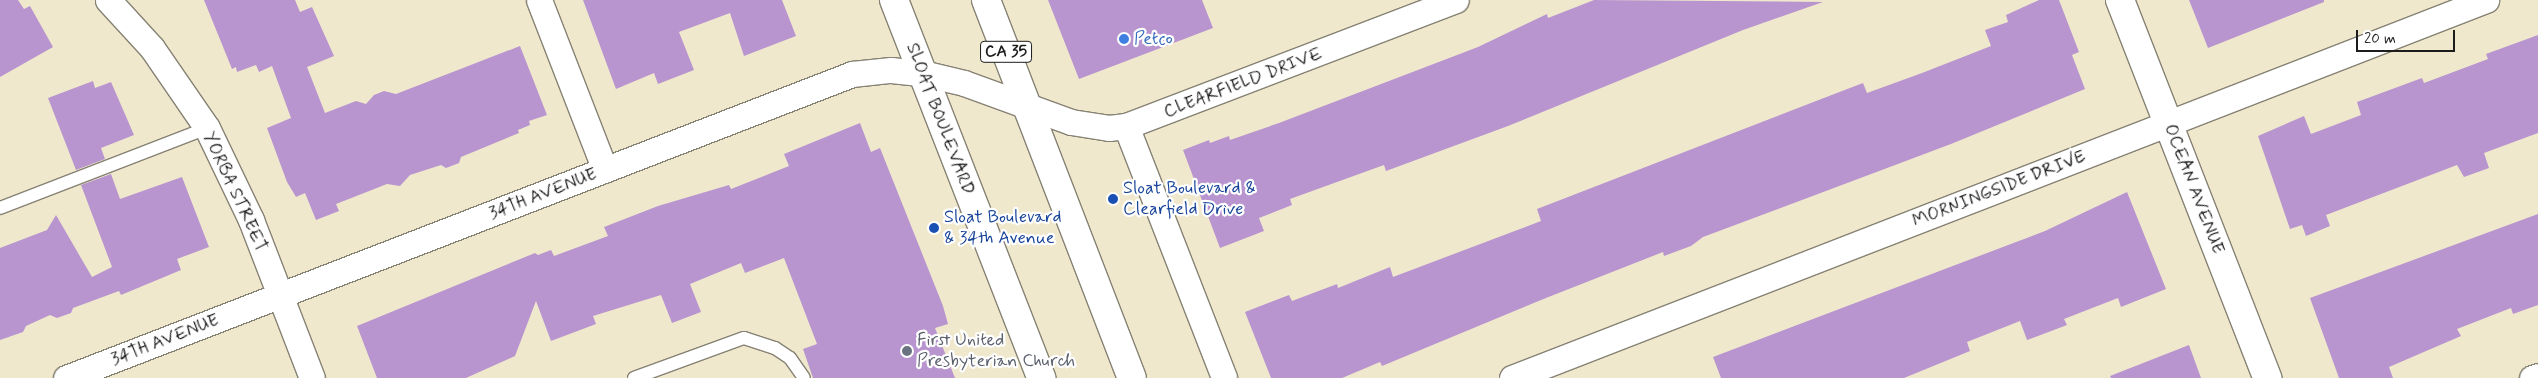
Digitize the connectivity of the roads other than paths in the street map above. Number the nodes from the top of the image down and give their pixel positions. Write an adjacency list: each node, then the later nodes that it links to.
1 (108, 0): 12 (street, YORBA STREET)
2 (539, 0): 13 (street)
3 (894, 0): 8 (main road, SLOAT BOULEVARD)
4 (986, 0): 9 (main road, CA 35)
5 (1456, 0): 11 (street, CLEARFIELD DRIVE)
6 (2120, 0): 10 (main road, OCEAN AVENUE)
7 (2486, 0): 10 (street, MORNINGSIDE DRIVE)
8 (922, 73): 9 (street, 34TH AVENUE); 13 (street, 34TH AVENUE); 21 (main road, SLOAT BOULEVARD)
9 (1026, 104): 11 (street, CLEARFIELD DRIVE); 22 (main road, CA 35)
10 (2168, 123): 24 (street, MORNINGSIDE DRIVE); 25 (main road, OCEAN AVENUE)
11 (1126, 126): 23 (street)
12 (207, 128): 14 (lane); 15 (street, YORBA STREET)
13 (605, 170): 15 (street, 34TH AVENUE)
14 (0, 208)
15 (280, 296): 17 (street, 34TH AVENUE); 18 (street, YORBA STREET)
16 (2538, 376): 26 (street)
17 (66, 378)
18 (312, 378)
19 (634, 378): 20 (lane)
20 (804, 378)
21 (1041, 378)
22 (1132, 378)
23 (1224, 378)
24 (1512, 378)
25 (2267, 378)
26 (2532, 378)

